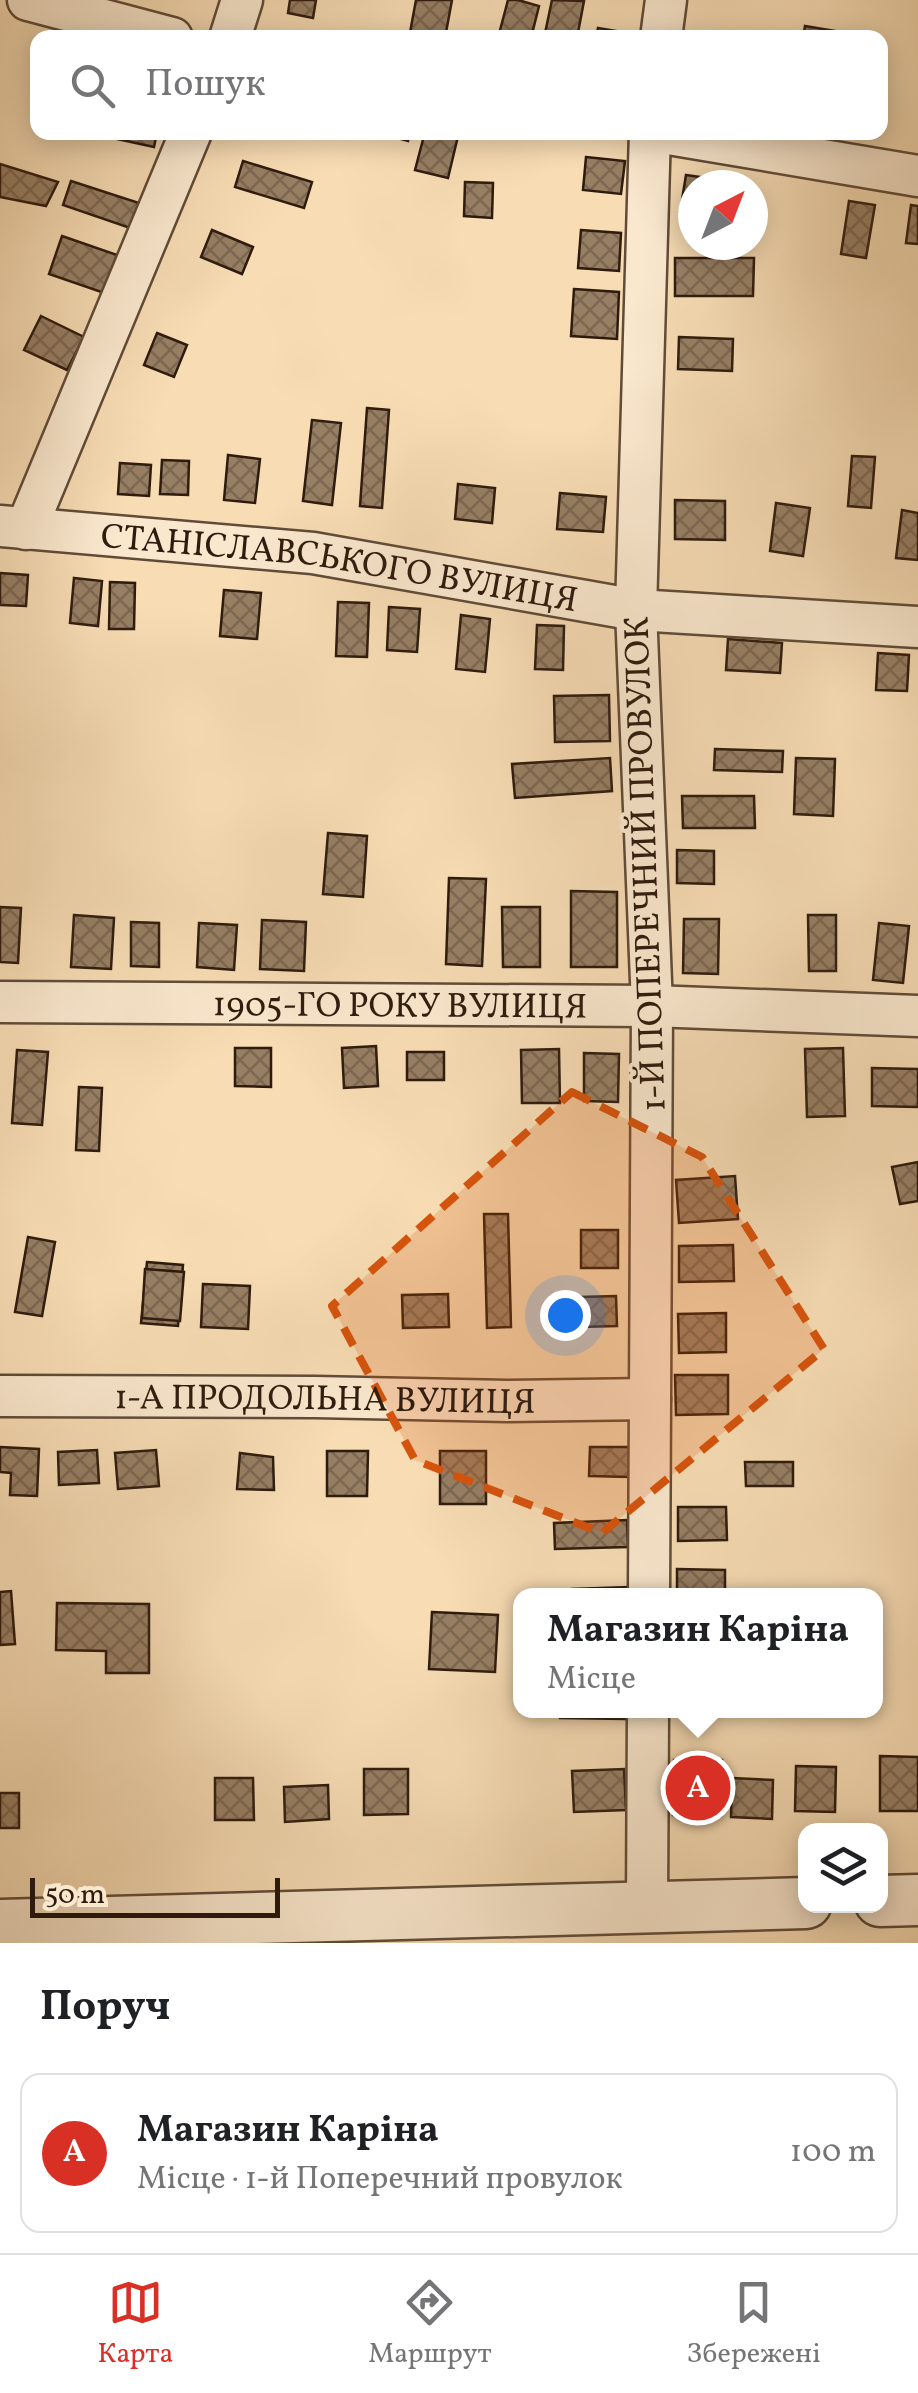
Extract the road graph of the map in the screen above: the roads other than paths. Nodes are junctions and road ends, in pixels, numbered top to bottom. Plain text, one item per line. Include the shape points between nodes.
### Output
1 (28, 0) edge
2 (242, 0) edge
3 (666, 0) edge
4 (142, 30) edge
5 (233, 30) edge
6 (662, 30) edge
7 (187, 140) edge
8 (653, 140) edge
9 (701, 140) edge
10 (918, 176) edge
11 (13, 528) edge
12 (636, 610) junction
13 (918, 627) edge
14 (0, 1002) edge
15 (652, 1006) junction
16 (918, 1016) edge
17 (0, 1396) edge
18 (650, 1399) junction
19 (649, 1588) edge
20 (648, 1718) edge
21 (918, 1900) edge
22 (888, 1901) edge
23 (798, 1903) edge
24 (647, 1908) junction
25 (0, 1925) edge
26 (110, 1933) edge

1 - 4 street
2 - 5 street
3 - 6 street
7 - 11 street
8 - 12 street, 1-Й ПОПЕРЕЧНИЙ ПРОВУЛОК
9 - 10 street
11 - 12 street, СТАНІСЛАВСЬКОГО ВУЛИЦЯ via 312,552
12 - 13 street, СТАНІСЛАВСЬКОГО ВУЛИЦЯ
12 - 15 street, 1-Й ПОПЕРЕЧНИЙ ПРОВУЛОК
14 - 15 street, 1905-ГО РОКУ ВУЛИЦЯ
15 - 16 street, 1905-ГО РОКУ ВУЛИЦЯ
15 - 18 street, 1-Й ПОПЕРЕЧНИЙ ПРОВУЛОК
17 - 18 street, 1-А ПРОДОЛЬНА ВУЛИЦЯ
18 - 19 street, 1-Й ПОПЕРЕЧНИЙ ПРОВУЛОК
20 - 24 street
21 - 22 street
23 - 24 street
24 - 26 street
25 - 26 street

